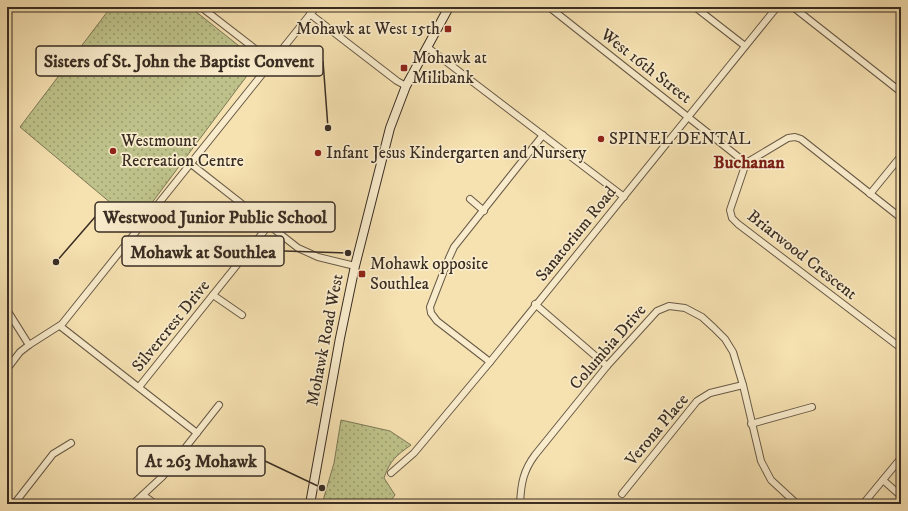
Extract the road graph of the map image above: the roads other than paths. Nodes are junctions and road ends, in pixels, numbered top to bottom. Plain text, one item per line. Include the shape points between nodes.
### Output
1 (200, 7) edge
2 (316, 7) edge
3 (450, 7) edge
4 (549, 7) edge
5 (695, 7) edge
6 (777, 7) edge
7 (793, 7) edge
8 (310, 14) junction
9 (745, 46) junction
10 (427, 47) junction
11 (272, 62) junction
12 (406, 86) junction
13 (901, 92) edge
14 (688, 117) junction
15 (543, 135) junction
16 (901, 156) edge
17 (746, 163) junction
18 (191, 164) junction
19 (870, 194) junction
20 (624, 197) junction
21 (470, 199) dead end
22 (484, 211) junction
23 (901, 218) edge
24 (269, 225) junction
25 (355, 266) junction
26 (213, 295) junction
27 (536, 304) junction
28 (7, 310) edge
29 (242, 315) dead end
30 (60, 326) junction
31 (29, 345) junction
32 (901, 348) edge
33 (490, 362) junction
34 (607, 366) junction
35 (7, 369) edge
36 (743, 385) junction
37 (139, 387) junction
38 (219, 405) dead end
39 (812, 407) dead end
40 (751, 424) junction
41 (197, 433) junction
42 (71, 443) dead end
43 (901, 458) edge
44 (391, 473) dead end
45 (883, 480) junction
46 (622, 494) dead end
47 (143, 495) junction
48 (901, 496) edge
49 (14, 504) edge
50 (133, 504) edge
51 (155, 504) edge
52 (310, 504) edge
53 (520, 504) edge
54 (797, 504) edge
55 (863, 504) edge

1 - 11 street
2 - 8 street
3 - 10 main road, Mohawk Road West
4 - 14 street, West 16th Street
5 - 9 street
6 - 9 street, Sanatorium Road
7 - 13 street
8 - 11 street
8 - 12 street
9 - 14 street, Sanatorium Road
10 - 12 main road, Mohawk Road West
10 - 15 street
11 - 18 street
12 - 25 main road, Mohawk Road West via 390,128
14 - 17 street
14 - 20 street, Sanatorium Road
15 - 20 street
15 - 22 street
16 - 19 street
17 - 19 street via 788,138 801,138
17 - 32 street, Briarwood Crescent via 730,210 732,218
18 - 24 street
18 - 30 street
19 - 23 street
20 - 27 street, Sanatorium Road
21 - 22 street
22 - 33 street via 454,247 430,307 437,321
24 - 25 street via 308,254
24 - 26 street, Silvercrest Drive
25 - 52 main road, Mohawk Road West
26 - 29 street
26 - 37 street, Silvercrest Drive
27 - 33 street, Sanatorium Road
27 - 34 street
28 - 31 street
30 - 31 street
30 - 37 street
31 - 35 street
33 - 44 street, Sanatorium Road via 414,454
34 - 36 street, Columbia Drive via 657,311 669,306 685,308 702,317 725,339 733,352
34 - 53 street, Columbia Drive via 526,467 520,490
36 - 40 street, Columbia Drive
36 - 46 street, Verona Place via 710,394 697,401
37 - 41 street
38 - 41 street
39 - 40 street
40 - 54 street, Columbia Drive via 761,461 771,480
41 - 47 street via 163,476
42 - 49 street via 53,454
43 - 45 street
45 - 48 street
45 - 55 street
47 - 50 street
47 - 51 street

